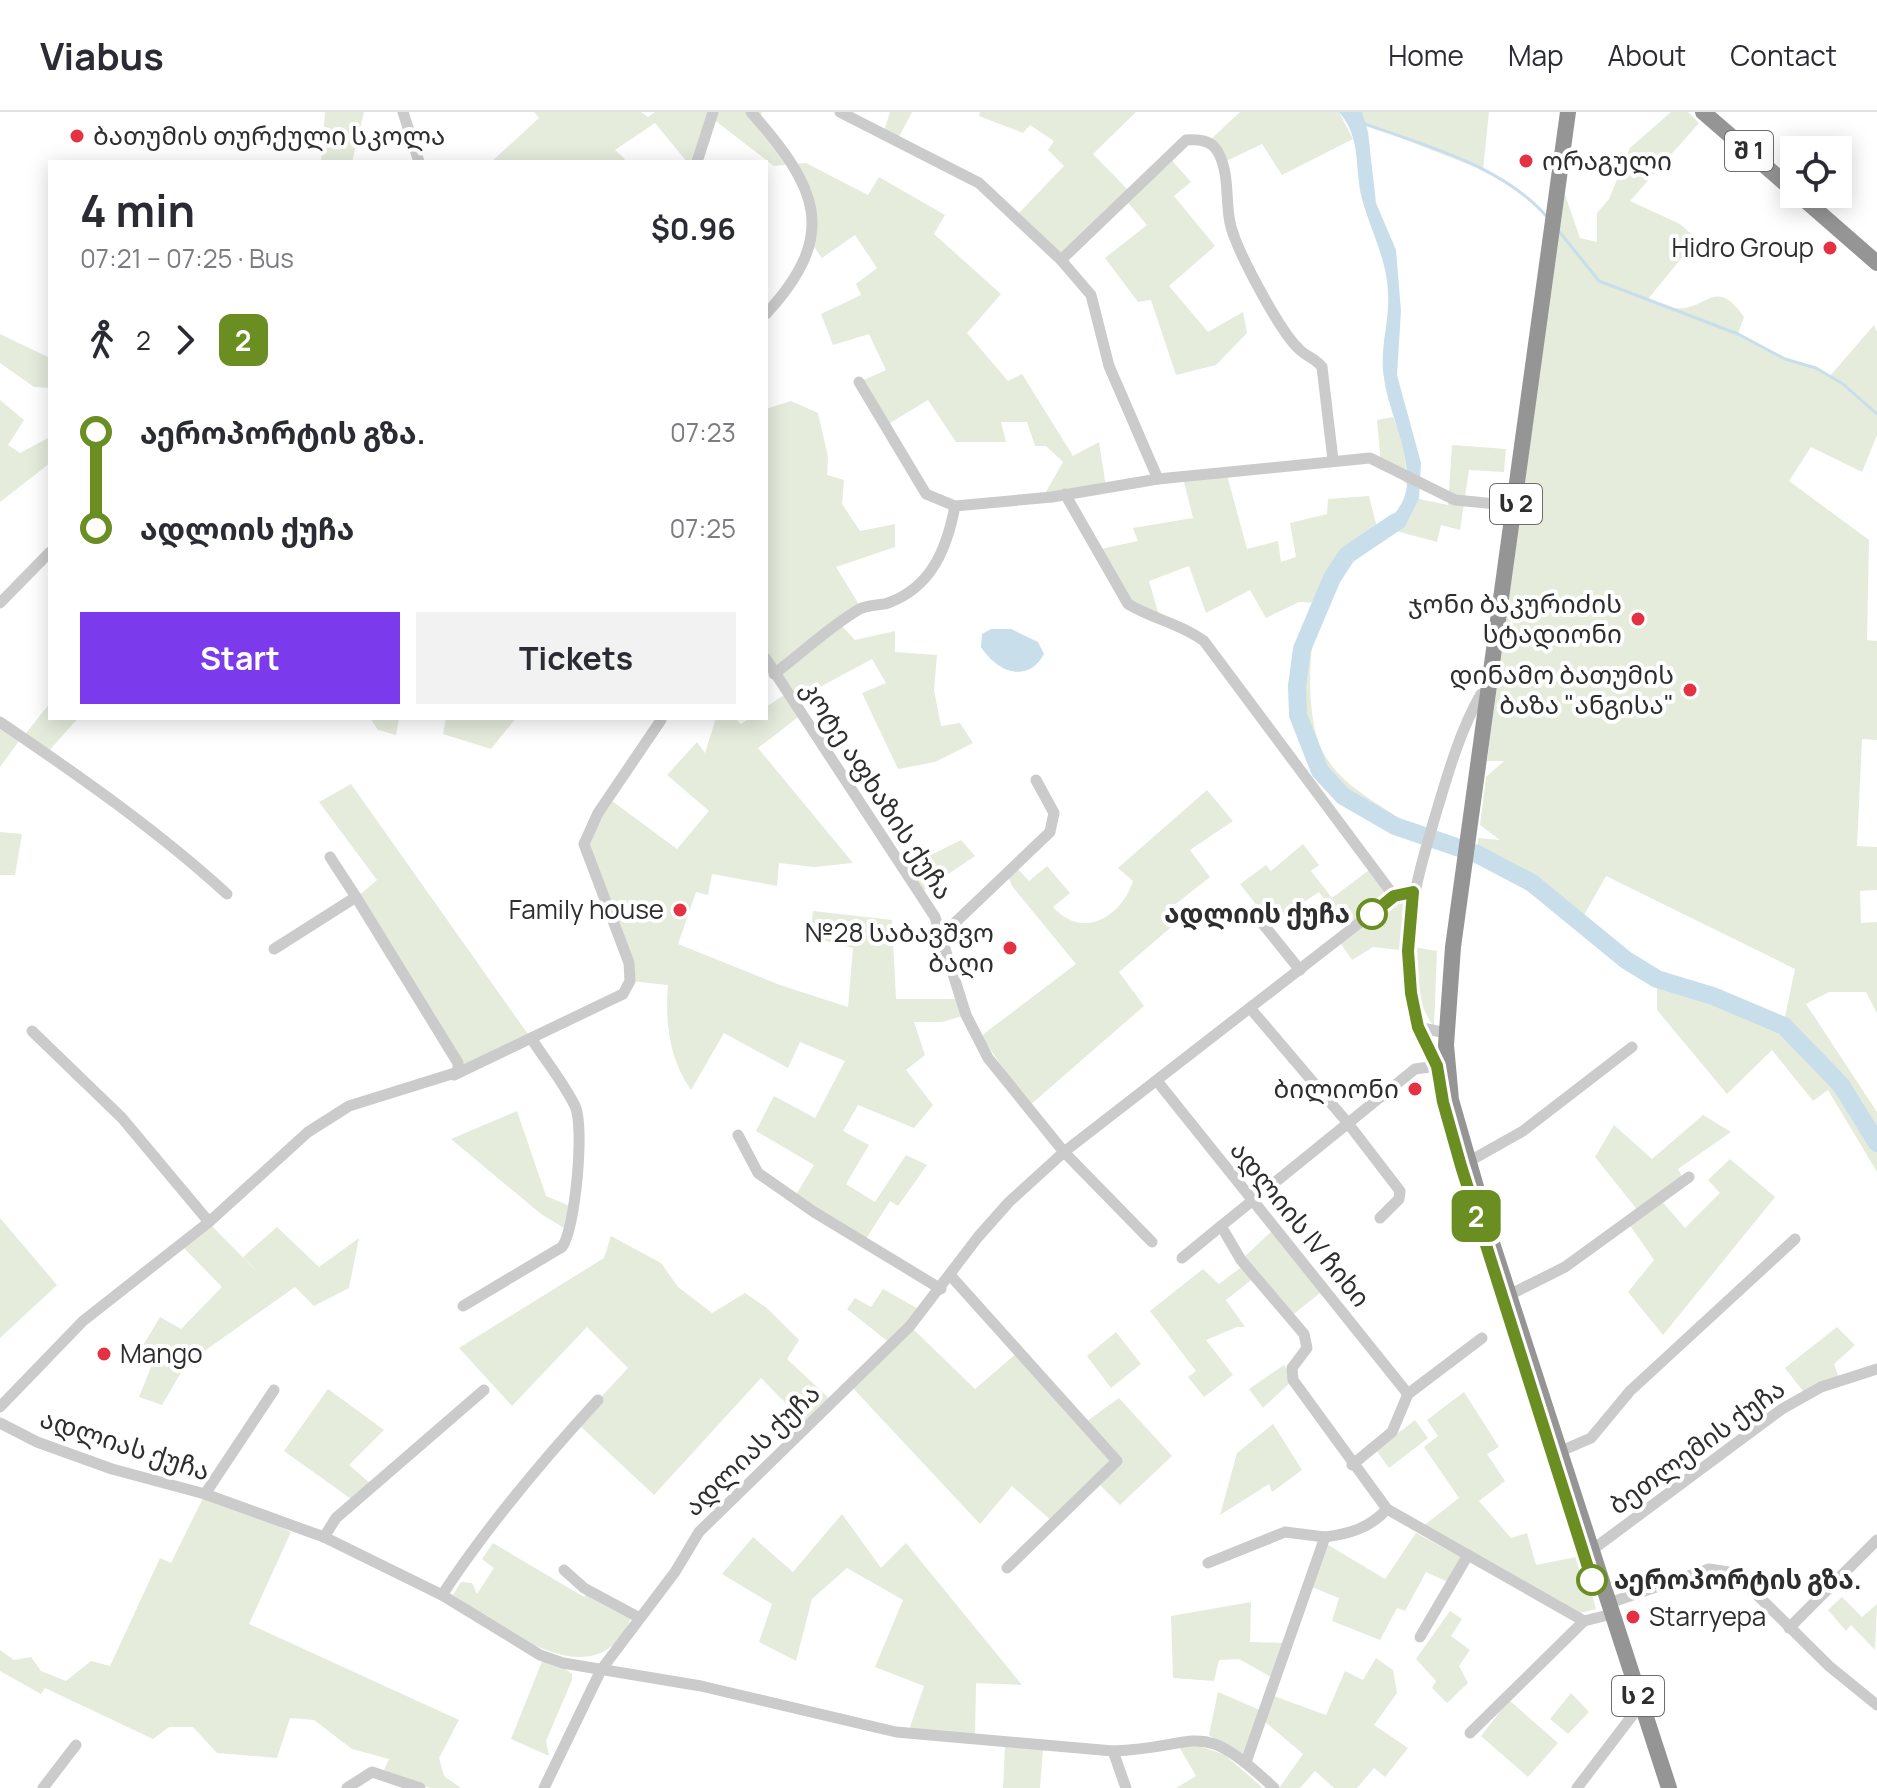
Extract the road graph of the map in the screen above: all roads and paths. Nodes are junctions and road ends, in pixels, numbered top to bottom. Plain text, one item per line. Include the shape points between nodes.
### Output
1 (403, 112) edge
2 (713, 112) edge
3 (751, 112) edge
4 (840, 112) edge
5 (1559, 112) edge
6 (1568, 112) edge
7 (1703, 112) edge
8 (418, 160) edge
9 (698, 160) edge
10 (1780, 178) edge
11 (1551, 203) junction
12 (1814, 208) edge
13 (1547, 240) junction
14 (1061, 260) junction
15 (1877, 263) edge
16 (768, 312) edge
17 (859, 382) dead end
18 (1333, 460) junction
19 (1158, 479) junction
20 (1065, 494) junction
21 (1507, 505) junction
22 (955, 506) junction
23 (48, 554) edge
24 (0, 603) edge
25 (768, 663) edge
26 (774, 674) junction
27 (1481, 694) junction
28 (661, 720) edge
29 (0, 722) edge
30 (1036, 780) dead end
31 (1465, 832) junction
32 (330, 857) dead end
33 (1413, 892) junction
34 (227, 894) dead end
35 (1394, 896) junction
36 (356, 897) junction
37 (1254, 913) dead end
38 (941, 936) junction
39 (274, 949) dead end
40 (1300, 970) junction
41 (1250, 1008) junction
42 (1418, 1027) junction
43 (32, 1031) dead end
44 (1442, 1032) junction
45 (531, 1038) junction
46 (1632, 1047) dead end
47 (1437, 1066) junction
48 (453, 1076) junction
49 (1157, 1081) junction
50 (1347, 1122) junction
51 (738, 1135) dead end
52 (1064, 1152) junction
53 (1468, 1162) junction
54 (1689, 1177) dead end
55 (1252, 1200) junction
56 (1380, 1218) dead end
57 (209, 1222) junction
58 (1221, 1226) junction
59 (1795, 1239) dead end
60 (1152, 1242) dead end
61 (1182, 1258) dead end
62 (950, 1275) junction
63 (941, 1289) junction
64 (1509, 1295) junction
65 (463, 1306) dead end
66 (1482, 1338) dead end
67 (1877, 1369) edge
68 (274, 1390) dead end
69 (484, 1390) dead end
70 (1408, 1394) junction
71 (598, 1400) dead end
72 (0, 1407) edge
73 (0, 1423) edge
74 (1561, 1451) junction
75 (1352, 1465) junction
76 (205, 1494) junction
77 (1387, 1509) junction
78 (324, 1537) junction
79 (1325, 1537) junction
80 (1877, 1540) edge
81 (1592, 1550) junction
82 (1468, 1555) junction
83 (1208, 1563) dead end
84 (1007, 1568) dead end
85 (564, 1570) dead end
86 (442, 1595) junction
87 (1606, 1610) junction
88 (638, 1617) junction
89 (1584, 1621) junction
90 (1789, 1628) junction
91 (1420, 1637) dead end
92 (601, 1670) junction
93 (1877, 1705) edge
94 (1635, 1712) junction
95 (1470, 1733) dead end
96 (76, 1745) dead end
97 (1113, 1751) junction
98 (1246, 1762) junction
99 (43, 1788) edge
100 (347, 1788) edge
101 (420, 1788) edge
102 (544, 1788) edge
103 (1126, 1788) edge
104 (1274, 1788) edge
105 (1577, 1788) edge
106 (1660, 1788) edge
107 (1669, 1788) edge

1 - 8 street
2 - 9 street
3 - 16 street via 792,164 814,216 804,262
4 - 14 street via 979,183
5 - 11 highway, ს 2
6 - 11 highway, ს 2
7 - 10 highway, შ 1
11 - 13 highway, ს 2
12 - 15 highway, შ 1
13 - 21 highway, ს 2
13 - 31 highway, ს 2
14 - 18 street via 1186,140 1208,142 1225,172 1234,236 1285,332 1322,367
14 - 19 street via 1091,295 1109,366
17 - 22 street via 926,494
18 - 19 street
18 - 21 street via 1370,458 1455,500
19 - 20 street
20 - 22 street
20 - 35 street via 1128,604 1187,628 1204,641
21 - 27 highway, ს 2
22 - 26 street via 949,539 936,567 912,591 887,604 861,608
23 - 24 street
25 - 26 street, კოტე აფხაზის ქუჩა
26 - 38 street, კოტე აფხაზის ქუჩა via 905,868
27 - 31 highway, ს 2
27 - 33 street via 1463,730
28 - 45 street via 598,813 584,844 629,963 630,981 623,994
29 - 34 street via 179,852
30 - 38 street via 1054,813 1050,832
31 - 44 highway, ს 2
32 - 36 street
33 - 35 street, ადლიას ქუჩა
33 - 42 street via 1408,951
35 - 40 street, ადლიას ქუჩა
36 - 39 street
36 - 48 street via 458,1063
37 - 40 street
38 - 52 street, კოტე აფხაზის ქუჩა via 966,1015 988,1058
40 - 41 street, ადლიას ქუჩა
41 - 49 street, ადლიას ქუჩა
41 - 50 street
42 - 44 street
42 - 47 street
43 - 57 street via 122,1118
44 - 47 highway, ს 2
44 - 53 highway, ს 2 via 1451,1100
45 - 48 street
45 - 65 street via 577,1108 569,1231 562,1247
46 - 53 street via 1523,1131
47 - 50 street via 1415,1069
47 - 87 highway, ს 2 via 1461,1166
48 - 57 street via 349,1106 308,1132
49 - 52 street, ადლიას ქუჩა
49 - 55 street, ადლიის IV ჩიხი
50 - 55 street
50 - 56 street via 1400,1191
51 - 63 street via 758,1173
52 - 60 street, კოტე აფხაზის ქუჩა
52 - 62 street, ადლიას ქუჩა via 1009,1202
53 - 64 highway, ს 2
54 - 64 street via 1565,1267
55 - 58 street
55 - 70 street, ადლიის IV ჩიხი
57 - 72 street via 83,1321
58 - 61 street
58 - 75 street via 1241,1260 1304,1334 1307,1348 1290,1373
59 - 74 street via 1630,1391 1591,1438
62 - 63 street, ადლიას ქუჩა
62 - 84 street via 1117,1461
63 - 88 street, ადლიას ქუჩა via 910,1326 699,1532
64 - 74 highway, ს 2
66 - 70 street
67 - 81 street, ბეთლემის ქუჩა via 1821,1387 1782,1409
68 - 76 street
69 - 78 street via 336,1518
70 - 75 street via 1392,1432
71 - 86 street via 484,1532
73 - 76 street, ადლიას ქუჩა via 112,1469
74 - 81 highway, ს 2
75 - 77 street
76 - 78 street, ადლიას ქუჩა
77 - 79 street via 1362,1528
77 - 82 street
78 - 86 street, ადლიას ქუჩა
79 - 83 street via 1285,1532
79 - 98 street
80 - 90 street
81 - 87 highway, ს 2
82 - 89 street
82 - 91 street
85 - 88 street via 584,1588
86 - 92 street, ადლიას ქუჩა via 540,1655
87 - 89 street
87 - 90 street via 1709,1569 1735,1573
87 - 94 highway, ს 2
87 - 107 highway, ს 2
88 - 92 street, ადლიას ქუჩა
89 - 95 street
90 - 93 street
92 - 97 street via 701,1686 896,1732
92 - 102 street
94 - 105 street
94 - 106 highway, ს 2
96 - 99 street
97 - 98 street via 1208,1740
97 - 103 street
98 - 104 street
100 - 101 street via 372,1772

